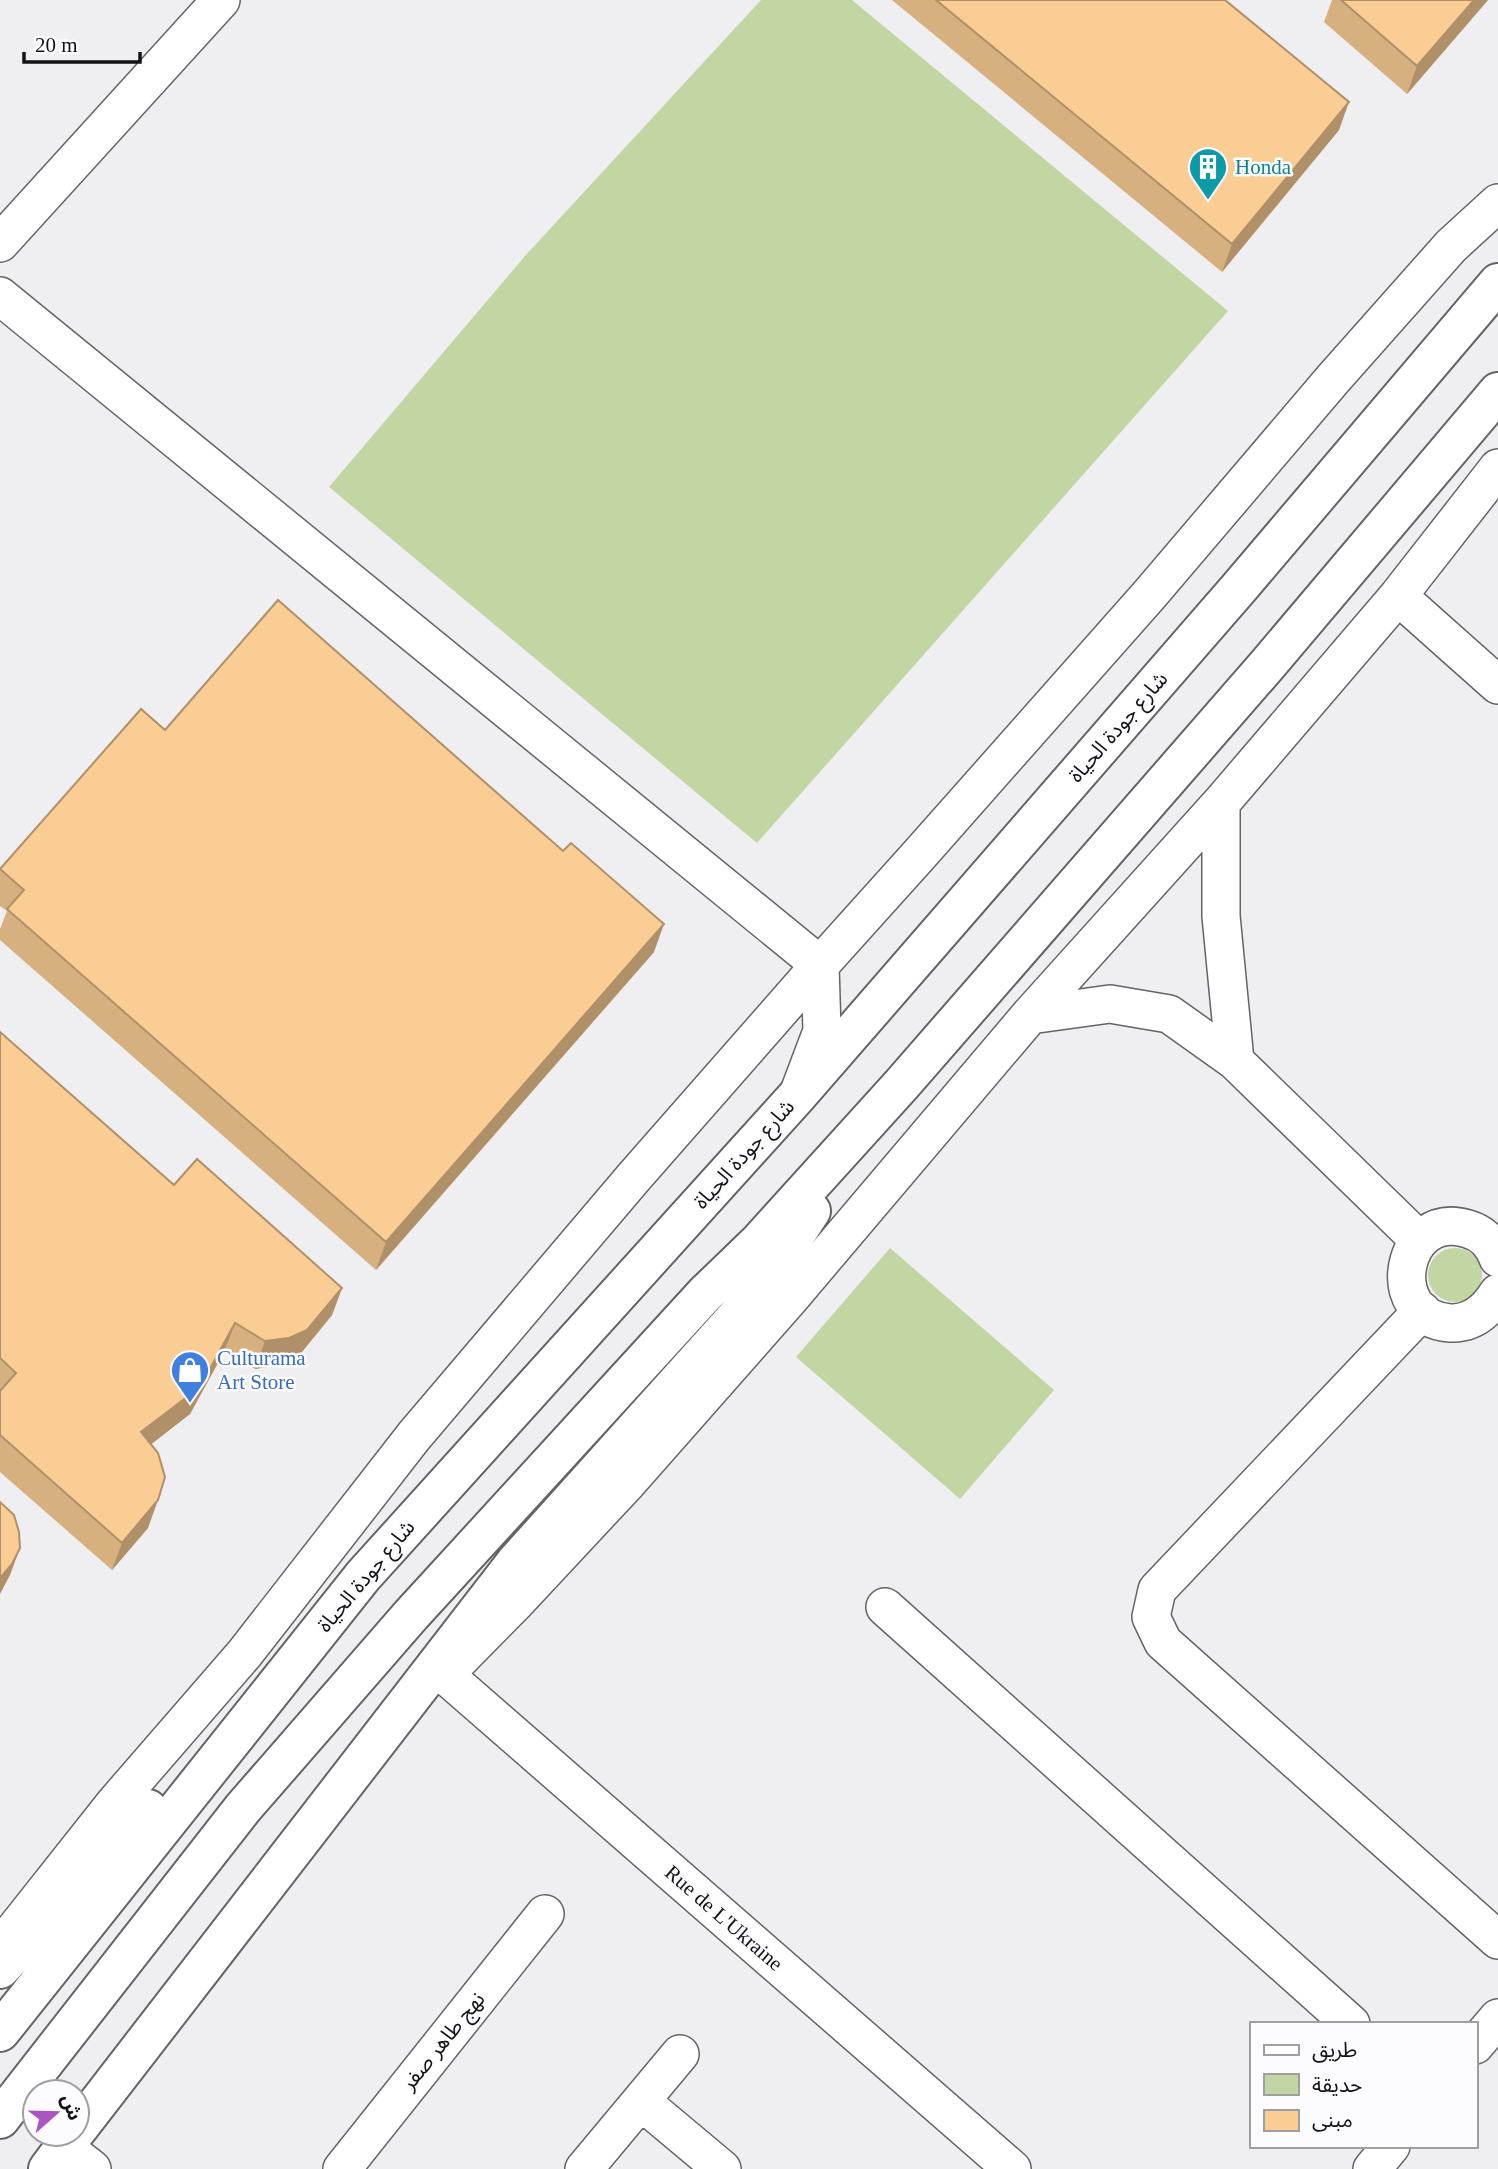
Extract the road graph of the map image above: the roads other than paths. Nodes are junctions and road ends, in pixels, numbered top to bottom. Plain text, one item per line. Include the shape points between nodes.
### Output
1 (221, 0) edge
2 (1498, 203) edge
3 (0, 243) edge
4 (1498, 284) edge
5 (0, 296) edge
6 (1498, 392) edge
7 (1498, 468) edge
8 (1398, 596) junction
9 (1498, 685) edge
10 (1221, 803) junction
11 (820, 965) junction
12 (1030, 1015) junction
13 (1234, 1061) junction
14 (797, 1096) junction
15 (861, 1128) junction
16 (1419, 1240) junction
17 (1498, 1258) edge
18 (1496, 1304) edge
19 (1422, 1311) junction
20 (363, 1576) junction
21 (885, 1607) dead end
22 (440, 1671) junction
23 (545, 1914) dead end
24 (1498, 1940) edge
25 (0, 1947) edge
26 (0, 1969) edge
27 (1498, 2018) edge
28 (1349, 2022) edge
29 (0, 2032) edge
30 (1477, 2043) edge
31 (680, 2054) dead end
32 (642, 2102) junction
33 (0, 2119) edge
34 (1389, 2148) edge
35 (71, 2150) edge
36 (341, 2169) edge
37 (584, 2169) edge
38 (722, 2169) edge
39 (1012, 2169) edge
40 (1372, 2169) edge

1 - 3 street
2 - 11 street via 1451,246
4 - 14 highway, شارع جودة الحياة
5 - 11 street
6 - 15 highway via 1268,664
7 - 8 street
8 - 9 street
8 - 10 street
10 - 12 street
10 - 13 street via 1221,916
11 - 14 street via 822,1031
11 - 25 street via 414,1436 245,1653 115,1803
12 - 13 street via 1110,1004 1169,1014
12 - 22 street via 646,1461 515,1603
13 - 16 street
14 - 20 highway, شارع جودة الحياة
15 - 22 highway via 757,1294 515,1563
15 - 33 highway via 411,1615 243,1808
16 - 17 street via 1431,1231 1460,1227 1486,1239
16 - 19 street via 1405,1268 1406,1284
18 - 19 street via 1465,1322 1450,1323
19 - 24 street via 1157,1590 1151,1617 1163,1642
20 - 26 highway
20 - 29 highway, شارع جودة الحياة
21 - 28 street
22 - 35 highway via 372,1750
22 - 39 street, Rue de L'Ukraine
23 - 36 street, نهج طاهر صفر
27 - 30 street
31 - 32 street
32 - 37 street
32 - 38 street
34 - 40 street

